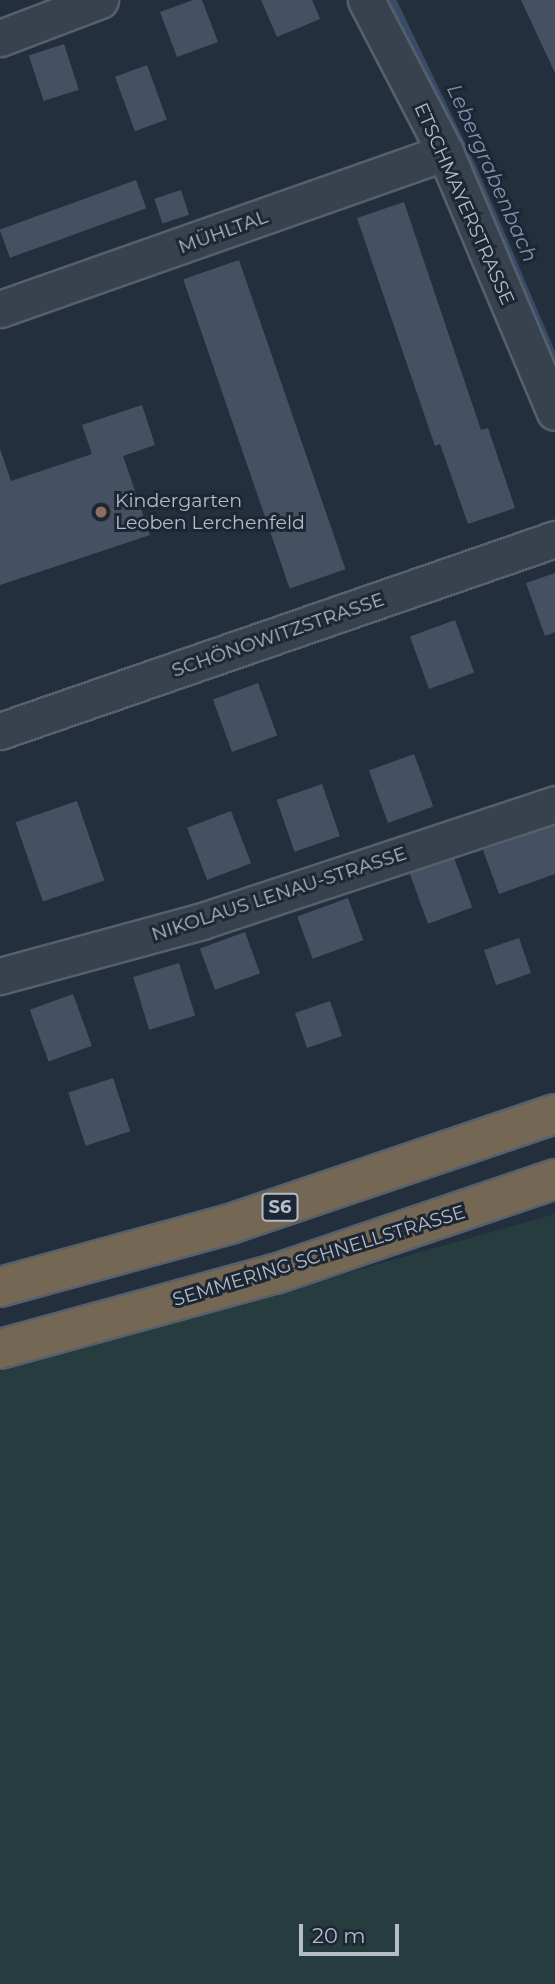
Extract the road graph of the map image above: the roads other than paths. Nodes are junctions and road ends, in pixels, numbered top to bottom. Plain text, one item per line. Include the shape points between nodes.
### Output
1 (100, 0) edge
2 (366, 0) edge
3 (0, 38) edge
4 (444, 152) junction
5 (0, 309) edge
6 (555, 412) edge
7 (555, 539) edge
8 (0, 731) edge
9 (555, 804) edge
10 (0, 976) edge
11 (555, 1114) edge
12 (555, 1178) edge
13 (0, 1287) edge
14 (0, 1349) edge

1 - 3 street
2 - 4 street, ETSCHMAYERSTRASSE
4 - 5 street, MÜHLTAL
4 - 6 street, ETSCHMAYERSTRASSE
7 - 8 street, SCHÖNOWITZSTRASSE
9 - 10 street, NIKOLAUS LENAU-STRASSE via 202,921
11 - 13 highway, S6 via 230,1224
12 - 14 highway, SEMMERING SCHNELLSTRASSE via 275,1273

